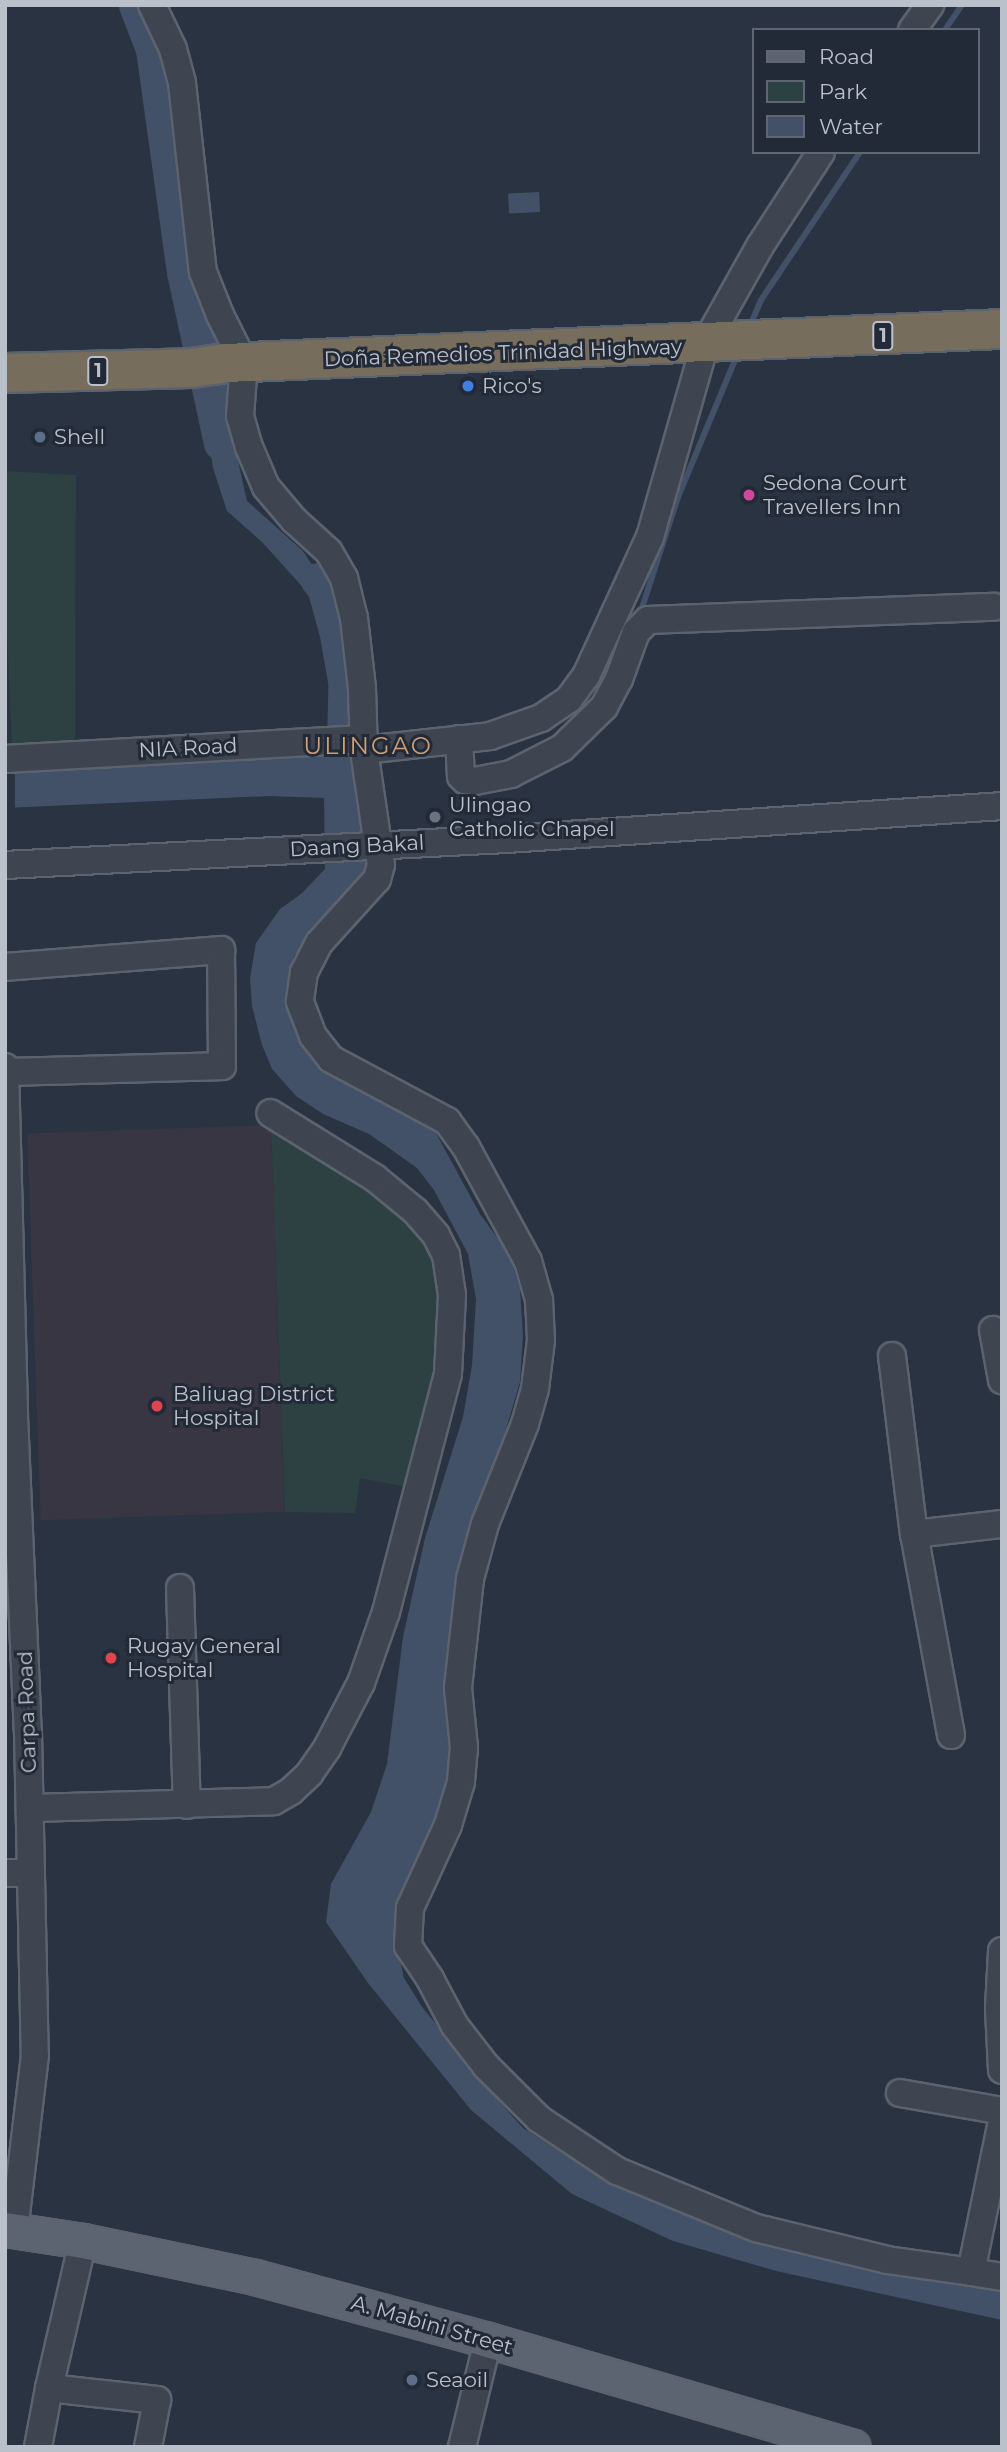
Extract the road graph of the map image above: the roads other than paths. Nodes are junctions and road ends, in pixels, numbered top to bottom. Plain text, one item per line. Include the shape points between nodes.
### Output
1 (152, 5) edge
2 (930, 5) edge
3 (913, 28) edge
4 (820, 154) edge
5 (1002, 329) edge
6 (711, 344) junction
7 (220, 365) junction
8 (5, 373) edge
9 (994, 607) dead end
10 (459, 739) junction
11 (354, 743) junction
12 (5, 759) edge
13 (1002, 806) edge
14 (373, 845) junction
15 (5, 865) edge
16 (5, 967) edge
17 (5, 1067) edge
18 (5, 1072) edge
19 (270, 1113) dead end
20 (6, 1125) edge
21 (8, 1283) edge
22 (993, 1330) dead end
23 (892, 1356) dead end
24 (1002, 1380) edge
25 (10, 1445) edge
26 (1002, 1524) edge
27 (914, 1534) junction
28 (14, 1588) edge
29 (180, 1588) dead end
30 (17, 1732) edge
31 (951, 1735) dead end
32 (187, 1805) junction
33 (30, 1808) junction
34 (18, 1873) edge
35 (1002, 1951) edge
36 (1002, 2070) edge
37 (900, 2093) dead end
38 (1002, 2111) edge
39 (1002, 2121) edge
40 (10, 2230) edge
41 (83, 2241) junction
42 (971, 2272) junction
43 (1002, 2277) edge
44 (488, 2340) junction
45 (49, 2388) junction
46 (819, 2443) edge
47 (38, 2447) edge
48 (148, 2447) edge
49 (463, 2447) edge
50 (853, 2447) edge

1 - 7 street via 173,49 182,83 203,272 220,316
2 - 3 street
4 - 6 street, NIA Road via 760,246
5 - 6 highway, Doña Remedios Trinidad Highway / 1
6 - 7 highway, Doña Remedios Trinidad Highway / 1
6 - 10 street, NIA Road via 650,537 586,676 569,699 541,718 490,736
7 - 8 highway, Doña Remedios Trinidad Highway / 1
7 - 11 street via 266,487 329,552 344,578 362,688
9 - 10 street via 648,620 636,632 604,706 562,748 511,774 475,782 461,776
10 - 11 street, NIA Road
11 - 12 street, NIA Road
11 - 14 street
13 - 14 street, Daang Bakal
14 - 15 street, Daang Bakal
14 - 42 street via 381,865 377,879 319,943 304,972 300,1002 313,1036 331,1059 424,1106 447,1121 460,1138 528,1261 539,1300 541,1340 525,1424 485,1524 470,1579 458,1688 464,1747 461,1782 448,1825 410,1908 408,1946 455,2026 486,2067 539,2119 617,2171 756,2228 887,2260
16 - 18 street via 221,950 222,1066
17 - 18 street, Carpa Road
18 - 20 street, Carpa Road
19 - 32 street via 375,1178 436,1235 446,1255 452,1296 448,1374 386,1612 361,1683 327,1748 309,1774 274,1801
20 - 21 street, Carpa Road
21 - 25 street, Carpa Road
22 - 24 street
23 - 27 street
25 - 28 street, Carpa Road
26 - 27 street
27 - 31 street
28 - 30 street, Carpa Road
29 - 32 street
30 - 33 street, Carpa Road
32 - 33 street
33 - 34 street, Carpa Road
34 - 40 street, Carpa Road via 35,2055
35 - 36 street
37 - 38 street
39 - 42 street
40 - 41 main road, A. Mabini Street
41 - 44 main road, A. Mabini Street via 255,2277
41 - 45 street
42 - 43 street
44 - 46 main road, A. Mabini Street
44 - 49 street
45 - 47 street
45 - 48 street via 157,2400
46 - 50 main road, A. Mabini Street

